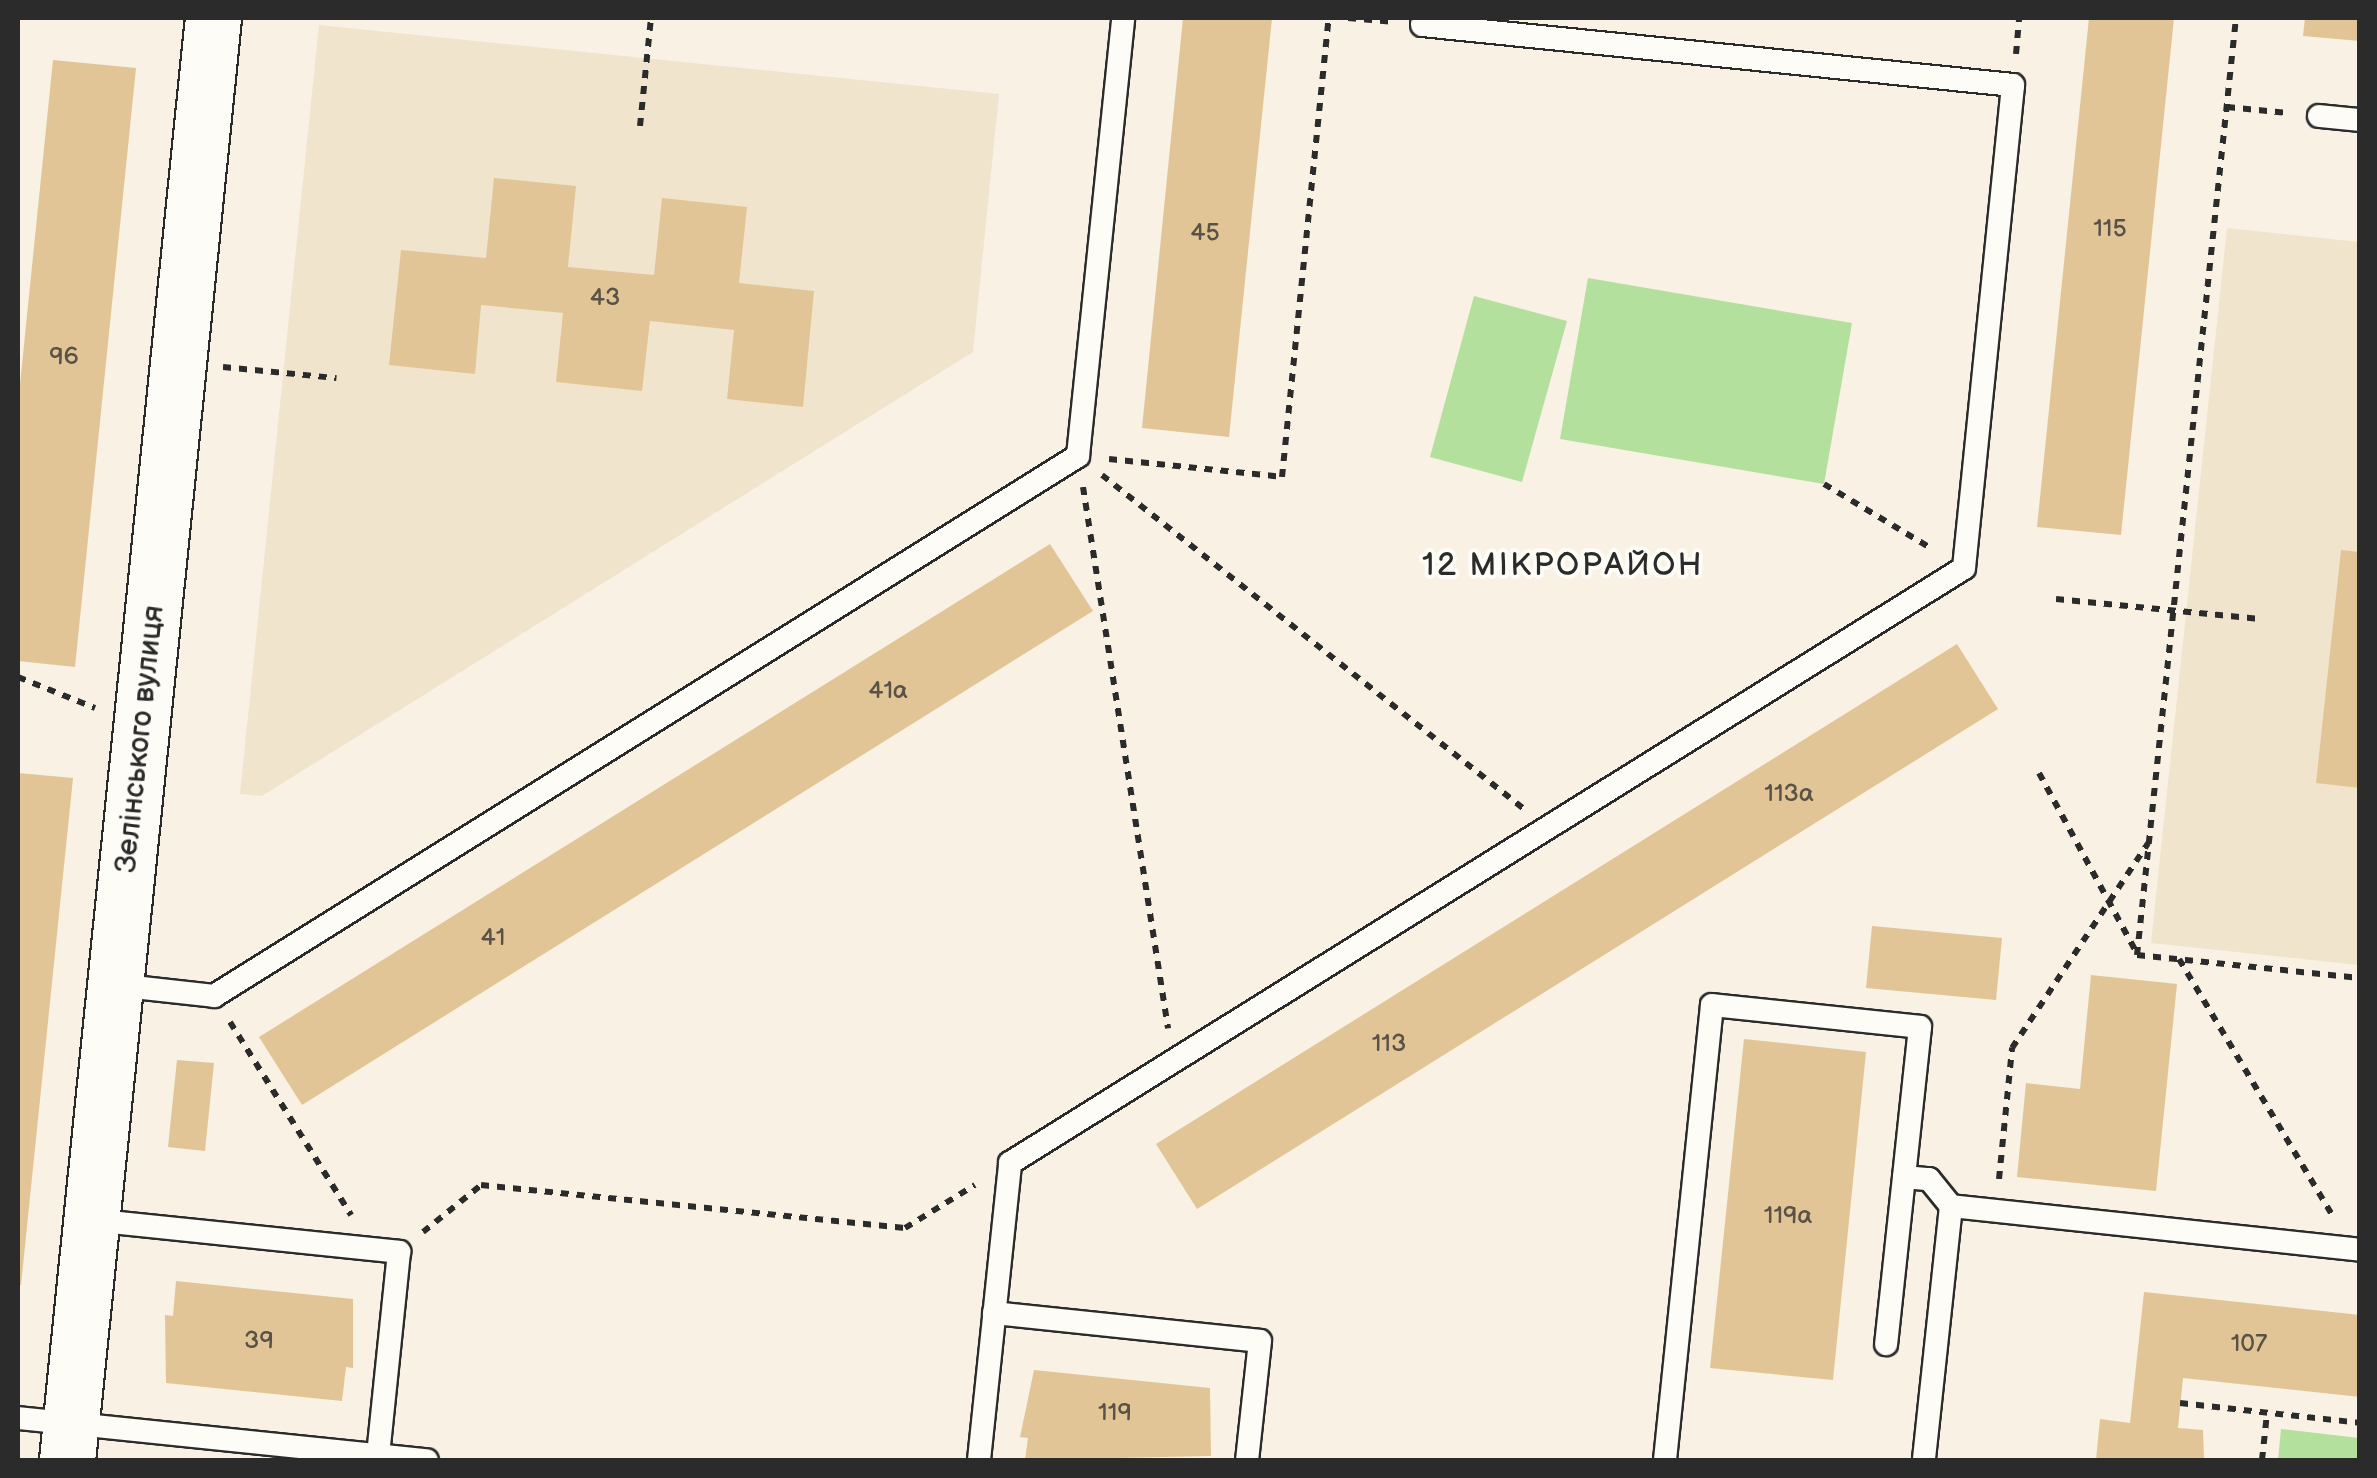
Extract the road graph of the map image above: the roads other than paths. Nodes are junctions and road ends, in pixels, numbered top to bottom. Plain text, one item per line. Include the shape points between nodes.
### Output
1 (214, 18) edge
2 (1123, 18) edge
3 (1422, 25) road end
4 (2319, 116) road end
5 (2360, 120) edge
6 (115, 985) junction
7 (1904, 1176) junction
8 (1951, 1206) junction
9 (92, 1220) junction
10 (2356, 1250) edge
11 (994, 1313) junction
12 (1886, 1344) dead end
13 (18, 1418) edge
14 (69, 1442) edge
15 (378, 1455) junction
16 (427, 1460) edge
17 (979, 1460) edge
18 (1248, 1460) edge
19 (1665, 1460) edge
20 (1924, 1460) edge

1 - 6 street, Зелінського вулиця
2 - 6 lane via 1078,456 214,996
3 - 11 lane via 2012,85 1964,568 1010,1164
4 - 5 lane
6 - 9 street, Зелінського вулиця
7 - 8 lane via 1929,1178
7 - 12 lane
7 - 19 lane via 1920,1027 1712,1005
8 - 10 lane
8 - 20 lane
9 - 14 street, Зелінського вулиця
9 - 15 lane via 399,1252
11 - 17 lane
11 - 18 lane via 1260,1341
13 - 14 lane
14 - 15 lane
15 - 16 lane

